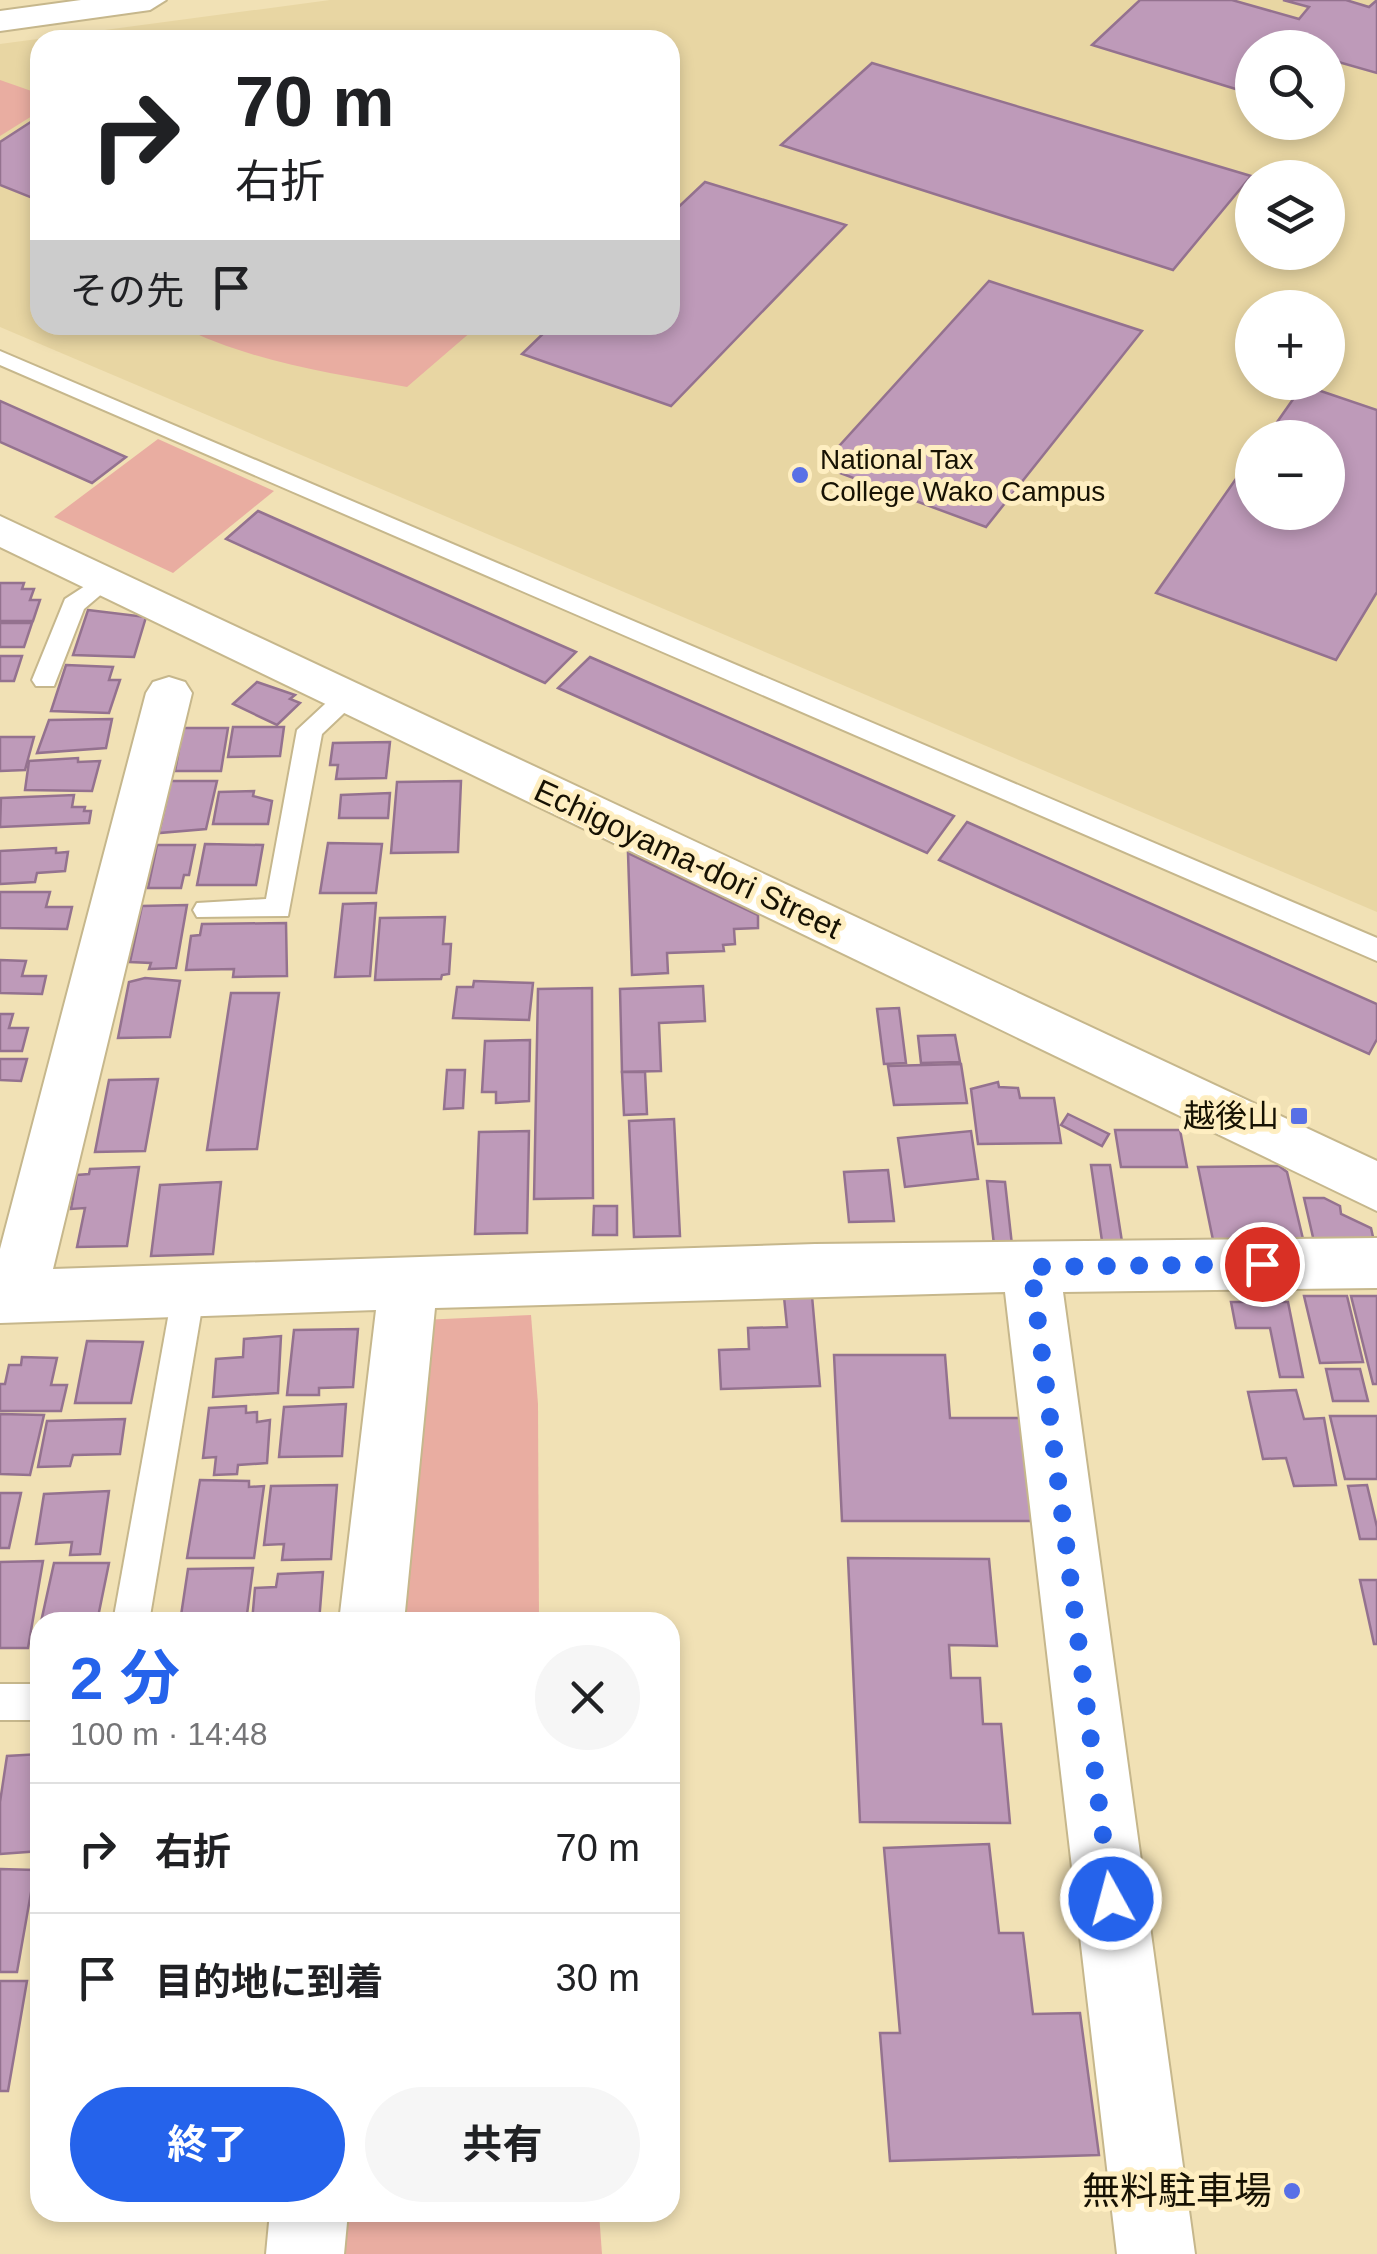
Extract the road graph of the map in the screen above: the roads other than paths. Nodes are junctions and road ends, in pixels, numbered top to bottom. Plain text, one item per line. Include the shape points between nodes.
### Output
1 (150, 0) edge
2 (0, 21) edge
3 (0, 357) edge
4 (5, 539) edge
5 (105, 581) junction
6 (45, 680) dead end
7 (168, 694) dead end
8 (348, 697) junction
9 (207, 910) dead end
10 (1377, 950) edge
11 (1377, 1188) edge
12 (1377, 1263) edge
13 (1031, 1267) junction
14 (408, 1283) junction
15 (189, 1290) junction
16 (9, 1296) edge
17 (133, 1612) edge
18 (373, 1612) edge
19 (0, 1702) edge
20 (30, 1702) edge
21 (308, 2222) edge
22 (305, 2254) edge
23 (1156, 2254) edge

1 - 2 street
3 - 10 lane
4 - 5 street, Echigoyama-dori Street
5 - 6 lane via 74,605
5 - 8 street, Echigoyama-dori Street
7 - 16 street
8 - 9 lane via 310,730 278,910
8 - 11 street, Echigoyama-dori Street
12 - 13 street
13 - 14 street
13 - 23 street
14 - 15 street
14 - 18 street
15 - 16 street
15 - 17 lane
19 - 20 lane
21 - 22 street

